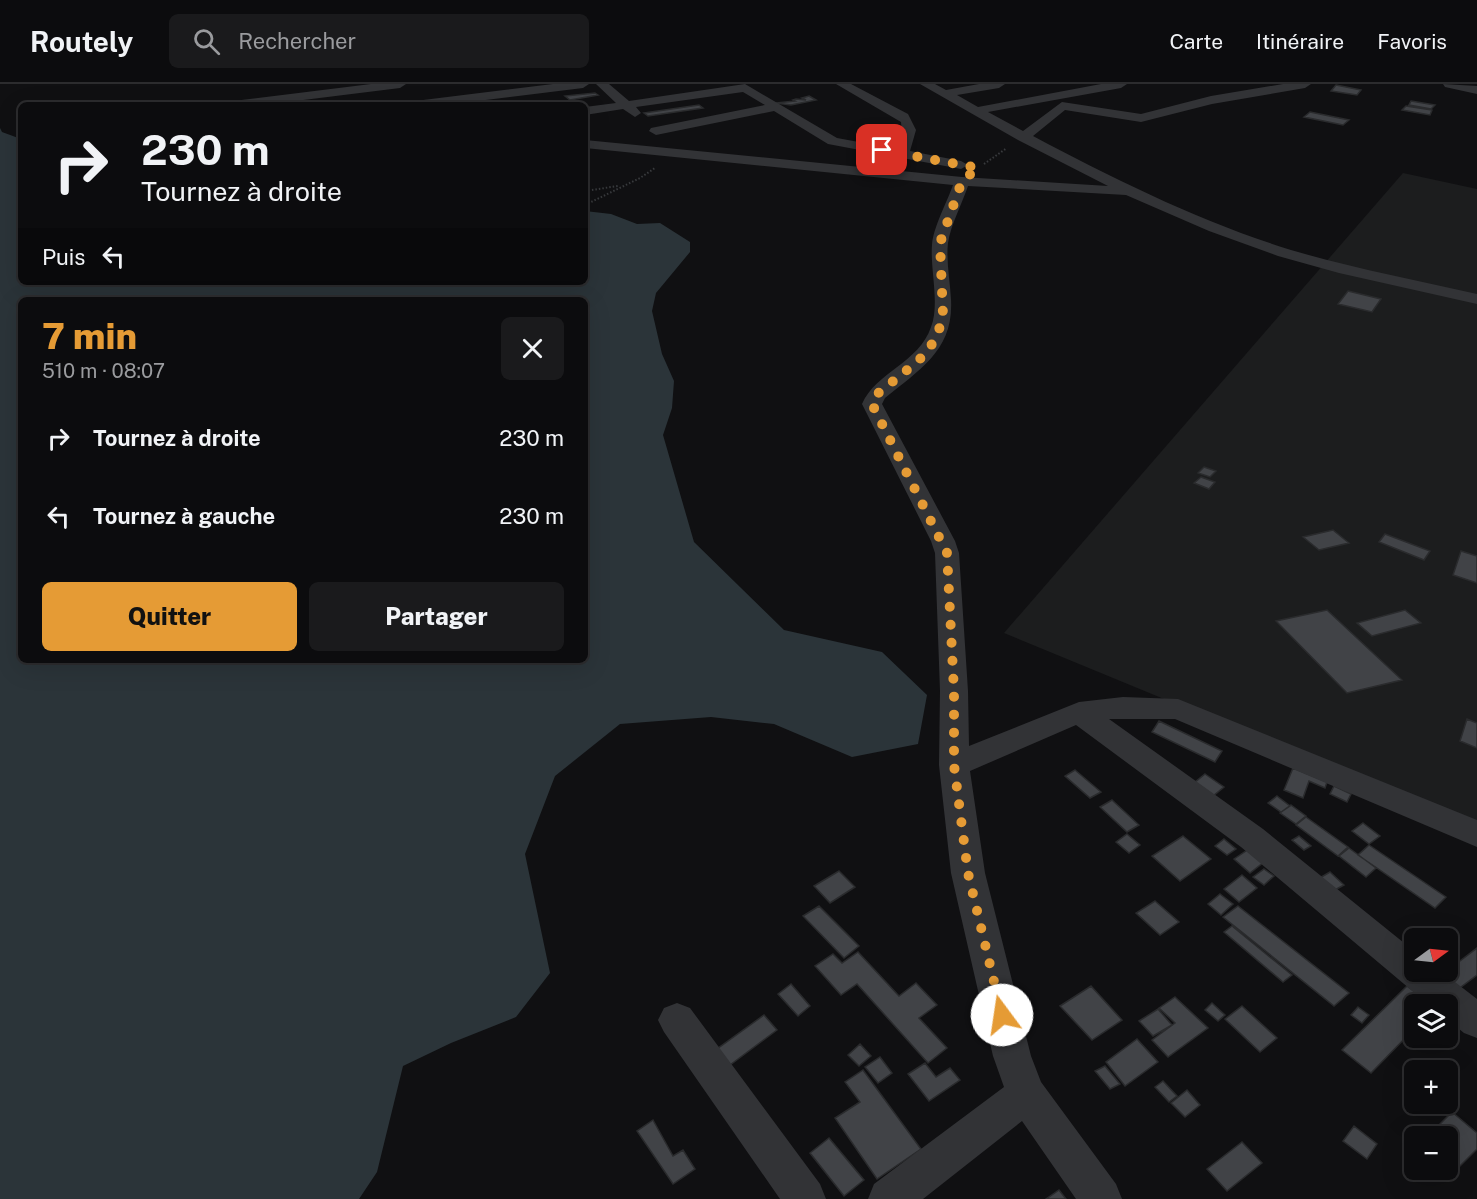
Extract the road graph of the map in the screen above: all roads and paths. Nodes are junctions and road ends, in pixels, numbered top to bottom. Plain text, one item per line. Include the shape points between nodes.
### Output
1 (320, 84) edge
2 (399, 84) edge
3 (478, 84) edge
4 (583, 84) edge
5 (602, 84) edge
6 (842, 84) edge
7 (926, 84) edge
8 (999, 84) edge
9 (1121, 84) edge
10 (1224, 84) edge
11 (1305, 84) edge
12 (1449, 84) edge
13 (741, 86) edge
14 (765, 86) dead end
15 (1477, 90) edge
16 (331, 93) junction
17 (1249, 93) junction
18 (944, 94) junction
19 (1062, 95) edge
20 (488, 96) junction
21 (258, 102) edge
22 (341, 102) edge
23 (439, 102) edge
24 (495, 102) edge
25 (626, 105) junction
26 (775, 107) junction
27 (588, 111) edge
28 (975, 111) junction
29 (656, 130) junction
30 (1023, 137) junction
31 (588, 144) edge
32 (678, 154) junction
33 (902, 154) junction
34 (970, 175) junction
35 (624, 185) junction
36 (1066, 188) junction
37 (588, 191) edge
38 (1136, 192) junction
39 (588, 203) edge
40 (1477, 299) edge
41 (1079, 712) junction
42 (954, 765) junction
43 (1477, 834) edge
44 (1404, 963) edge
45 (1428, 982) edge
46 (677, 1020) dead end
47 (1477, 1021) edge
48 (1026, 1094) junction
49 (805, 1199) edge
50 (889, 1199) edge
51 (1101, 1199) edge

1 - 16 street
2 - 16 street
3 - 20 street
4 - 20 street
5 - 25 street
6 - 33 street via 909,123 911,128
7 - 18 street
8 - 18 street
9 - 19 street
10 - 17 street
11 - 17 street
12 - 15 street
13 - 14 street
13 - 25 street
13 - 26 street
16 - 21 street
16 - 22 street
17 - 19 street via 1141,118
18 - 28 street
19 - 28 street
19 - 30 street
20 - 23 street
20 - 24 street
25 - 27 street
25 - 29 street
26 - 29 street
26 - 33 street via 833,141
28 - 30 street
29 - 32 street
30 - 34 path
30 - 38 street
31 - 32 street
32 - 34 street
32 - 35 path
33 - 34 street
34 - 36 street
34 - 36 street
34 - 42 street via 940,243 940,327 930,348 876,395 872,404 947,553
35 - 37 path
35 - 39 path
36 - 38 street
38 - 40 street via 1259,245
41 - 42 street
41 - 43 street via 1123,707 1185,711
41 - 44 street via 1251,838
42 - 48 street via 968,873 1012,1056
45 - 47 street
46 - 49 street
48 - 50 street
48 - 51 street

